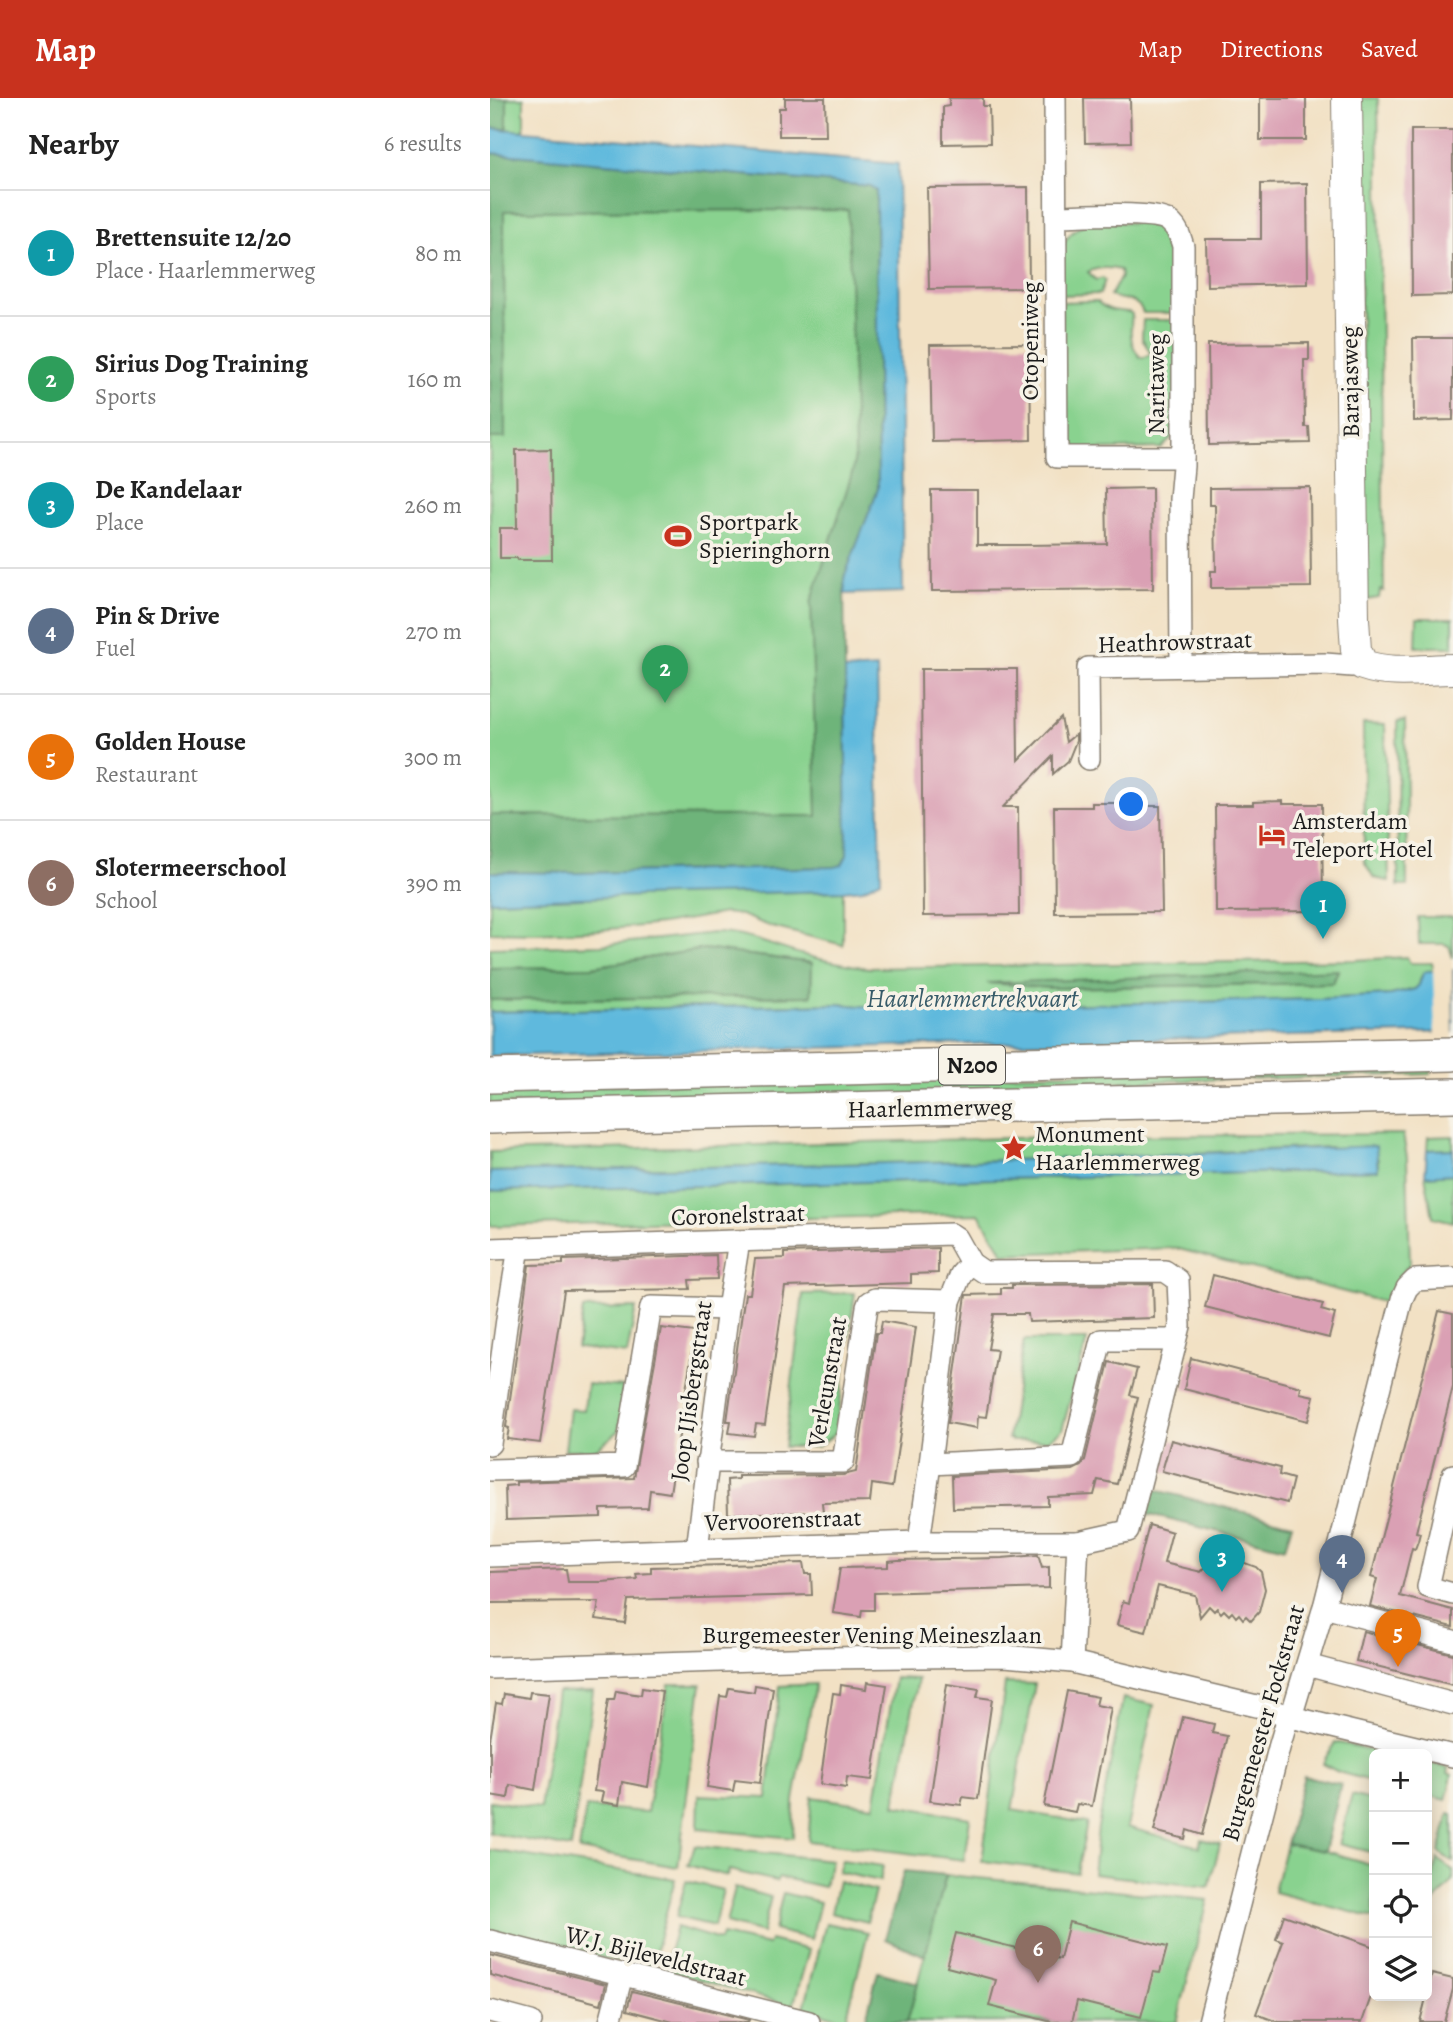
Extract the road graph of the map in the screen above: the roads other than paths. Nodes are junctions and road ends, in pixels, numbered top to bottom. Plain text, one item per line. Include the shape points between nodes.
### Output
1 (1055, 98) edge
2 (1347, 98) edge
3 (1056, 216) junction
4 (1182, 457) junction
5 (1358, 665) junction
6 (1181, 666) junction
7 (1453, 669) edge
8 (1089, 759) dead end
9 (1453, 1054) edge
10 (490, 1076) edge
11 (1453, 1095) edge
12 (490, 1117) edge
13 (739, 1241) junction
14 (519, 1248) junction
15 (490, 1249) edge
16 (971, 1263) junction
17 (1453, 1278) edge
18 (950, 1301) junction
19 (728, 1309) junction
20 (499, 1312) edge
21 (1176, 1340) junction
22 (490, 1444) edge
23 (708, 1462) junction
24 (930, 1464) junction
25 (490, 1470) edge
26 (1453, 1475) edge
27 (919, 1542) junction
28 (1078, 1542) junction
29 (697, 1549) junction
30 (490, 1556) edge
31 (1453, 1594) edge
32 (1324, 1607) junction
33 (1453, 1641) edge
34 (1072, 1662) junction
35 (1307, 1665) junction
36 (490, 1668) edge
37 (1453, 1704) edge
38 (1291, 1717) junction
39 (1453, 1756) edge
40 (490, 1941) edge
41 (622, 1975) junction
42 (490, 2011) edge
43 (531, 2022) edge
44 (610, 2022) edge
45 (809, 2022) edge
46 (1209, 2022) edge

1 - 3 street, Otopeniweg
2 - 5 street, Barajasweg
3 - 4 street, Naritaweg via 1149,215 1168,220 1179,232 1183,246
3 - 4 street, Otopeniweg via 1057,457
4 - 6 street, Naritaweg
5 - 6 street, Heathrowstraat
5 - 7 street via 1390,670
6 - 8 street, Heathrowstraat via 1088,668
9 - 10 main road, Haarlemmerweg / N200
11 - 12 main road, Haarlemmerweg / N200
13 - 14 street, Coronelstraat
13 - 16 street, Coronelstraat via 951,1234
13 - 19 street, Joop IJisbergstraat
14 - 15 street, Coronelstraat
14 - 20 street
16 - 18 street
16 - 21 street via 984,1272 1165,1271 1178,1280
17 - 32 street, Burgemeester Fockstraat via 1415,1280 1402,1299
18 - 23 street, Verleunstraat via 869,1302 843,1462
18 - 24 street
19 - 23 street, Joop IJisbergstraat
19 - 25 street via 651,1307 624,1466
20 - 22 street
21 - 24 street via 1101,1340 1072,1457
21 - 28 street, Vervoorenstraat via 1128,1531
23 - 29 street, Joop IJisbergstraat
24 - 27 street
26 - 31 street via 1428,1587
27 - 28 street, Vervoorenstraat
27 - 29 street, Vervoorenstraat
28 - 34 street
29 - 30 street, Vervoorenstraat
32 - 33 street
32 - 35 street, Burgemeester Fockstraat
34 - 36 street, Burgemeester Vening Meineszlaan via 1004,1656
34 - 38 street, Burgemeester Vening Meineszlaan
35 - 37 street
35 - 38 street, Burgemeester Fockstraat
38 - 39 street, Burgemeester Vening Meineszlaan
38 - 46 street, Burgemeester Fockstraat
40 - 41 street, W.J. Bijleveldstraat
41 - 44 street
41 - 45 street, W.J. Bijleveldstraat
42 - 43 street

